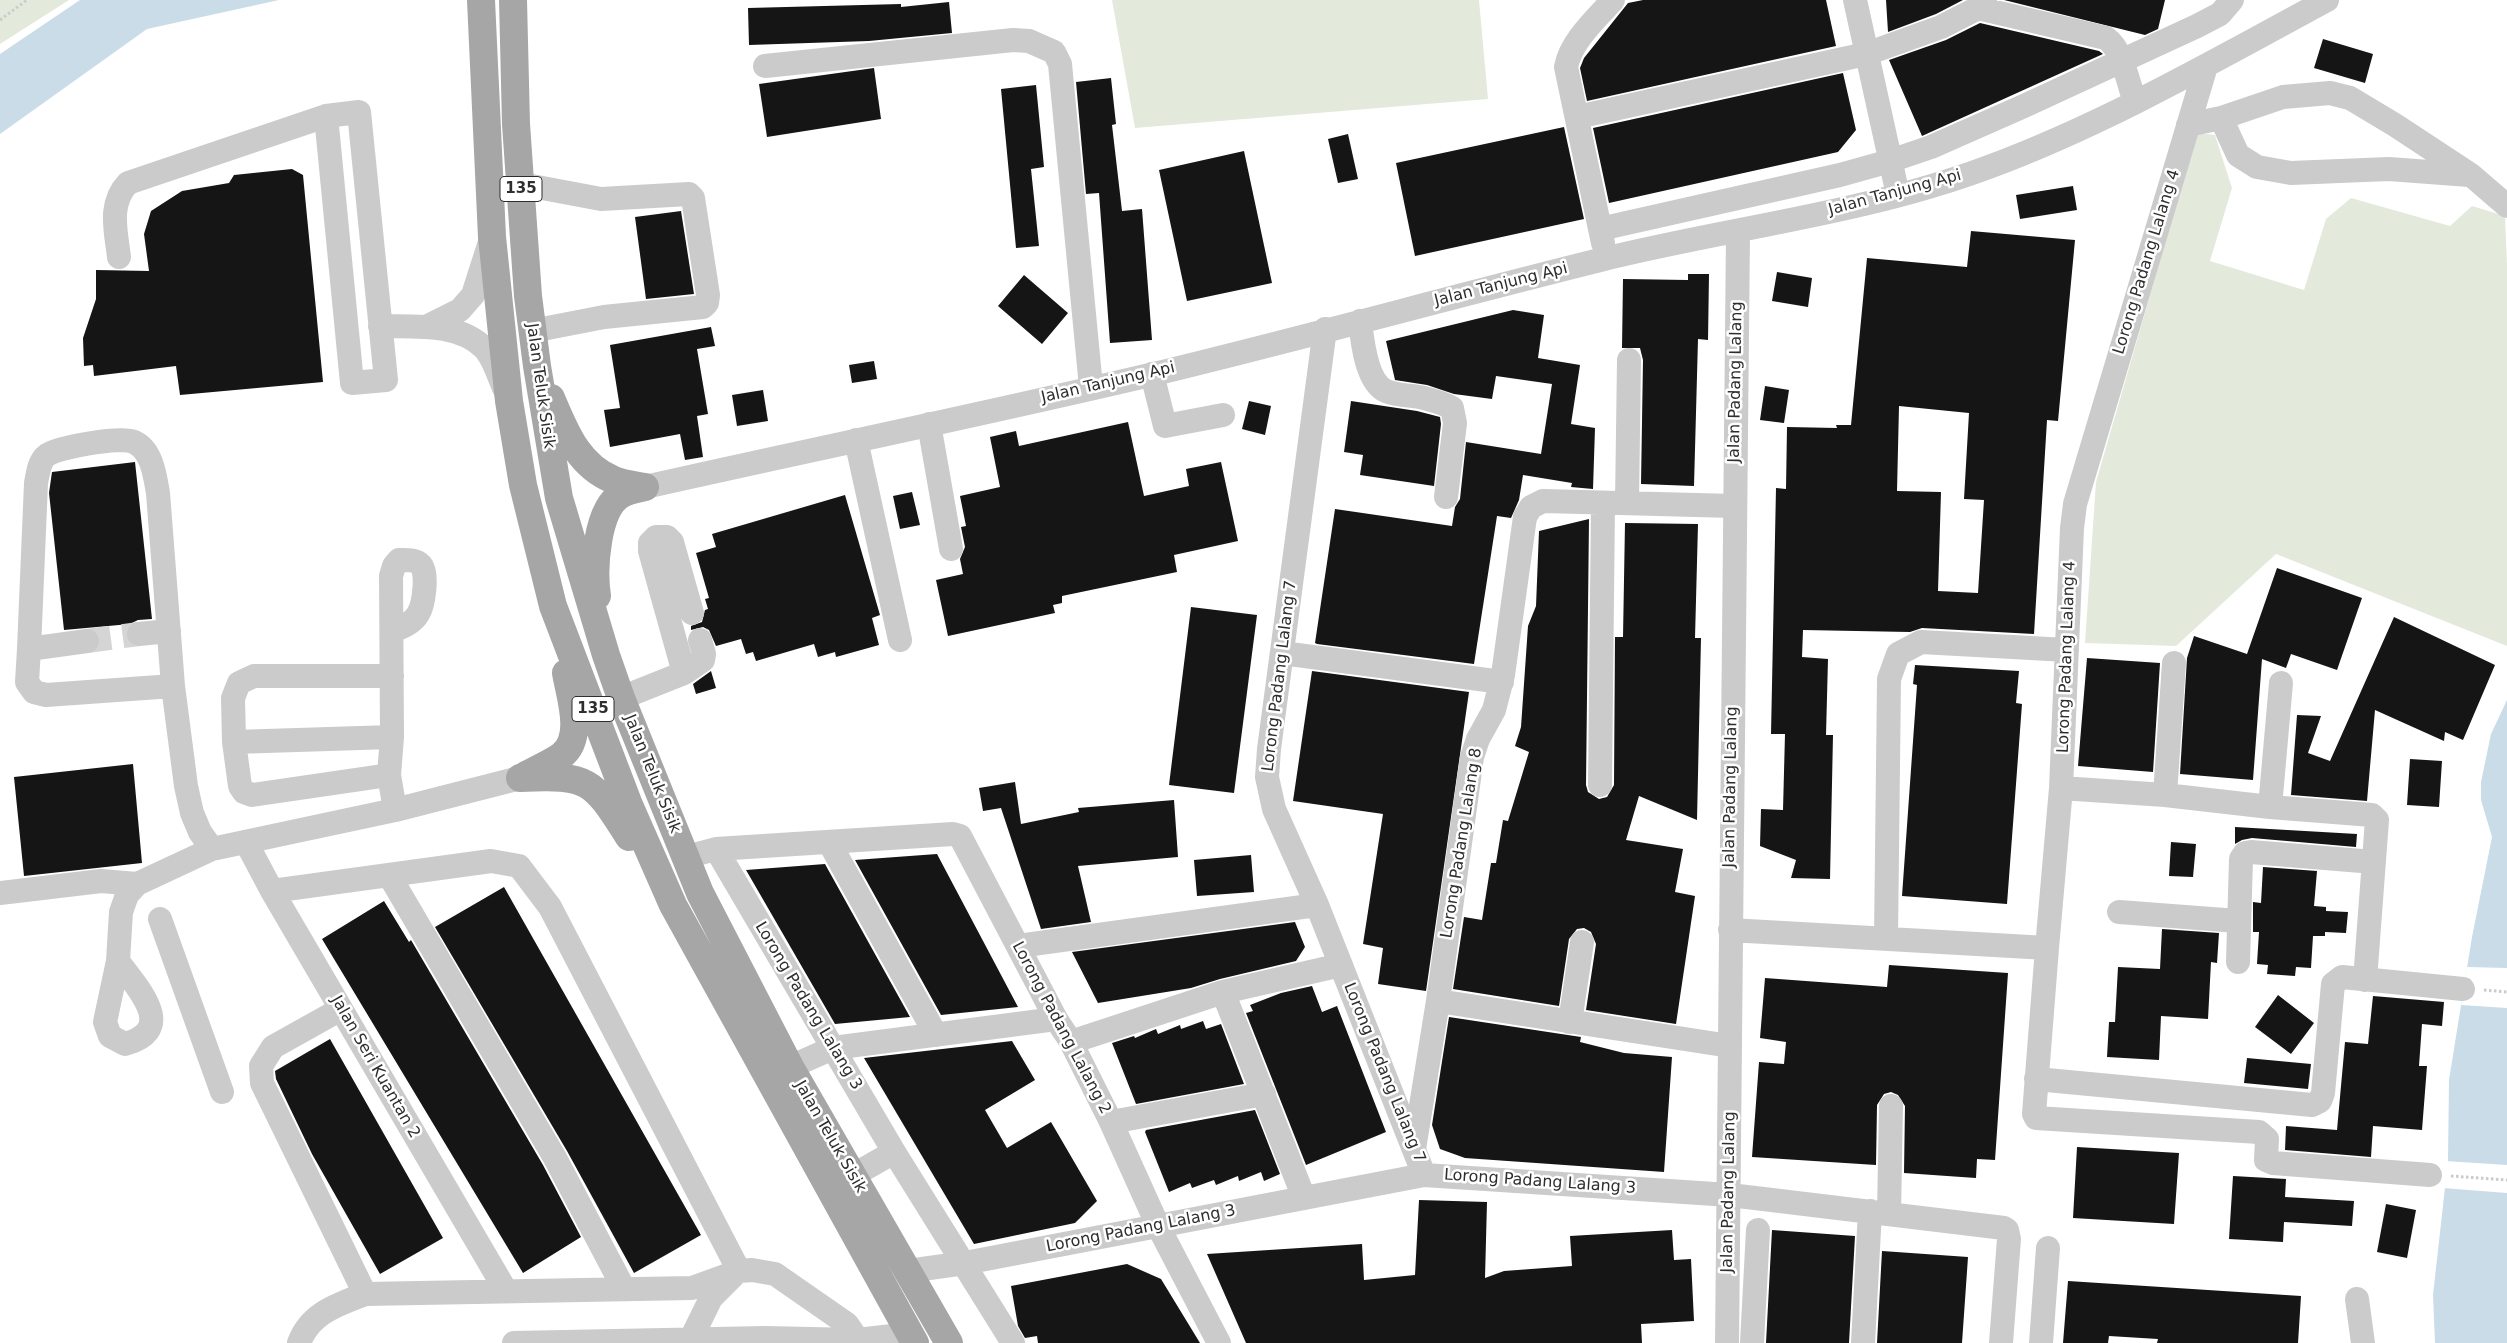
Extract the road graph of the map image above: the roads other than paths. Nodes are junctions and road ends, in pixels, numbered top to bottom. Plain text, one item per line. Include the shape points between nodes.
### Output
1 (1613, 0) edge
2 (1855, 0) edge
3 (2232, 0) edge
4 (2327, 0) edge
5 (1981, 4) edge
6 (481, 5) edge
7 (513, 5) edge
8 (1866, 54) junction
9 (2121, 62) junction
10 (765, 66) dead end
11 (2206, 66) junction
12 (2135, 102) junction
13 (326, 116) junction
14 (1576, 117) junction
15 (2221, 118) junction
16 (2188, 125) junction
17 (1890, 161) junction
18 (2471, 175) junction
19 (520, 184) junction
20 (1898, 195) junction
21 (2507, 206) edge
22 (1600, 229) junction
23 (1738, 232) junction
24 (492, 237) junction
25 (119, 257) dead end
26 (1607, 258) junction
27 (1360, 321) junction
28 (380, 326) junction
29 (426, 327) junction
30 (1325, 329) junction
31 (532, 331) junction
32 (1629, 360) dead end
33 (536, 366) junction
34 (1152, 374) junction
35 (1091, 387) junction
36 (510, 401) junction
37 (1223, 415) dead end
38 (928, 424) junction
39 (856, 440) junction
40 (645, 487) junction
41 (1446, 497) dead end
42 (1603, 503) junction
43 (1627, 503) junction
44 (1734, 506) junction
45 (951, 549) dead end
46 (553, 606) junction
47 (692, 613) dead end
48 (169, 631) junction
49 (393, 631) dead end
50 (139, 634) tunnel mouth
51 (700, 640) dead end
52 (900, 640) dead end
53 (87, 641) tunnel mouth
54 (29, 649) junction
55 (2067, 650) junction
56 (1282, 654) junction
57 (606, 655) junction
58 (2174, 663) dead end
59 (684, 673) junction
60 (392, 676) junction
61 (1502, 682) junction
62 (2281, 683) dead end
63 (173, 686) junction
64 (621, 698) junction
65 (392, 737) junction
66 (234, 742) junction
67 (389, 775) junction
68 (520, 778) junction
69 (1600, 785) dead end
70 (2061, 788) junction
71 (2165, 795) junction
72 (2270, 807) junction
73 (395, 810) junction
74 (246, 842) junction
75 (829, 842) junction
76 (212, 849) junction
77 (716, 849) junction
78 (686, 857) junction
79 (2374, 862) junction
80 (389, 875) junction
81 (137, 884) junction
82 (272, 891) junction
83 (0, 893) edge
84 (673, 905) junction
85 (1317, 905) junction
86 (2119, 912) dead end
87 (160, 919) dead end
88 (2238, 921) junction
89 (1730, 930) junction
90 (1886, 939) junction
91 (1582, 942) dead end
92 (1018, 946) junction
93 (2047, 948) junction
94 (118, 961) junction
95 (2238, 962) dead end
96 (1341, 965) junction
97 (2365, 980) junction
98 (2463, 988) dead end
99 (1223, 992) junction
100 (186, 994) junction
101 (1438, 1001) junction
102 (150, 1005) junction
103 (341, 1009) junction
104 (1056, 1019) junction
105 (1570, 1022) junction
106 (936, 1035) junction
107 (1071, 1042) junction
108 (1730, 1046) junction
109 (833, 1048) junction
110 (790, 1067) junction
111 (2036, 1079) junction
112 (222, 1092) dead end
113 (1264, 1094) junction
114 (1891, 1106) dead end
115 (1111, 1122) junction
116 (1414, 1149) junction
117 (894, 1152) junction
118 (1424, 1174) junction
119 (2430, 1175) road end
120 (852, 1176) junction
121 (1730, 1195) junction
122 (1304, 1198) junction
123 (1880, 1212) junction
124 (1158, 1226) junction
125 (1758, 1230) dead end
126 (2048, 1248) dead end
127 (965, 1263) junction
128 (739, 1271) junction
129 (908, 1271) junction
130 (624, 1289) junction
131 (506, 1291) junction
132 (364, 1294) junction
133 (2357, 1299) dead end
134 (1728, 1308) junction
135 (1754, 1309) junction
136 (912, 1338) edge
137 (690, 1341) junction
138 (859, 1341) edge
139 (734, 1342) edge
140 (299, 1343) edge
141 (514, 1343) edge
142 (949, 1343) edge
143 (1013, 1343) edge
144 (1219, 1343) edge
145 (1727, 1343) edge
146 (1752, 1343) edge
147 (1863, 1343) edge
148 (2001, 1343) edge
149 (2041, 1343) edge
150 (2363, 1343) edge

1 - 14 street via 1569,54 1566,67
2 - 8 street
3 - 9 street via 2220,14
4 - 11 street, Jalan Tanjung Api
5 - 8 street via 1941,27
5 - 9 street via 2106,38 2112,42
6 - 24 main road, Jalan Teluk Sisik / 135
7 - 19 main road, Jalan Teluk Sisik / 135
8 - 14 street
8 - 17 street
9 - 12 street
9 - 17 street via 1932,147
10 - 35 street via 1013,40 1029,41 1054,52 1060,64
11 - 12 street, Jalan Tanjung Api
11 - 16 street, Lorong Padang Lalang 4
12 - 20 street, Jalan Tanjung Api via 2029,151
13 - 25 street via 128,182 115,205
13 - 28 street via 359,112
13 - 28 street via 352,383 386,380
14 - 22 street
15 - 16 street
15 - 18 street via 2283,97 2330,92 2350,98
15 - 18 street via 2238,155 2258,167 2291,173 2389,169
16 - 55 street, Lorong Padang Lalang 4 via 2076,504 2072,528
17 - 20 street
17 - 22 street
18 - 21 street
19 - 31 main road, Jalan Teluk Sisik / 135
19 - 31 street via 601,199 689,194 693,198 708,295 708,303 703,308 604,318
20 - 23 street, Jalan Tanjung Api
22 - 26 street
23 - 26 street, Jalan Tanjung Api
23 - 44 street, Jalan Padang Lalang
24 - 29 street via 473,295 460,310
24 - 36 main road, Jalan Teluk Sisik / 135
26 - 27 street, Jalan Tanjung Api
27 - 30 street, Jalan Tanjung Api
27 - 41 street via 1365,359 1379,386 1386,391 1452,408 1455,423
28 - 29 street
29 - 36 street via 449,330 486,349
30 - 34 street, Jalan Tanjung Api
30 - 56 street, Lorong Padang Lalang 7
31 - 33 main road, Jalan Teluk Sisik / 135
32 - 43 street
33 - 40 main road via 576,452 614,480
33 - 57 main road, Jalan Teluk Sisik / 135 via 559,498
34 - 35 street, Jalan Tanjung Api
34 - 37 street via 1165,426
35 - 38 street, Jalan Tanjung Api
36 - 46 main road, Jalan Teluk Sisik / 135 via 523,485
38 - 39 street, Jalan Tanjung Api
38 - 45 street
39 - 40 street, Jalan Tanjung Api
39 - 52 street
40 - 57 main road via 621,494 606,514 598,542 594,575
42 - 43 street, Lorong Padang Lalang 8
42 - 61 street, Lorong Padang Lalang 8 via 1543,501 1531,507 1525,517
42 - 69 street
43 - 44 street, Lorong Padang Lalang 8
44 - 89 street, Jalan Padang Lalang
46 - 68 main road via 574,720 571,742 562,755
46 - 84 main road, Jalan Teluk Sisik / 135 via 629,805
47 - 59 street via 672,542 667,537 656,537 650,543 650,550
48 - 50 street
48 - 54 street via 158,493 152,466 145,451 135,442 120,440 56,451 46,456 39,466
48 - 63 street
49 - 60 street
51 - 59 street via 703,660
53 - 54 street
54 - 63 street via 27,682 34,692 46,696
55 - 70 street, Lorong Padang Lalang 4
55 - 90 street via 1922,642 1898,654 1889,679
56 - 61 street
56 - 85 street, Lorong Padang Lalang 7 via 1267,777 1274,808
57 - 64 main road, Jalan Teluk Sisik / 135
58 - 71 street
59 - 64 street
60 - 65 street
60 - 66 street via 254,676 239,683 233,698
61 - 101 street, Lorong Padang Lalang 8 via 1494,710 1472,757
62 - 72 street
63 - 76 street via 192,813
64 - 78 main road, Jalan Teluk Sisik / 135
65 - 66 street
65 - 67 street
66 - 67 street via 240,786 244,792 252,794
67 - 73 street
68 - 73 street
68 - 84 main road via 572,777 590,785 602,795
70 - 71 street
70 - 93 street, Lorong Padang Lalang 4
71 - 72 street
72 - 79 street via 2372,816 2377,820
73 - 74 street
74 - 76 street
74 - 82 street, Jalan Seri Kuantan 2
75 - 77 street
75 - 92 street, Lorong Padang Lalang 2 via 958,834
75 - 106 street
76 - 81 street
77 - 78 street
77 - 109 street, Lorong Padang Lalang 3
78 - 110 main road, Jalan Teluk Sisik / 135 via 700,893
79 - 88 street via 2245,853 2241,859
79 - 97 street
80 - 82 street
80 - 128 street via 492,861 519,866 550,907
80 - 130 street via 555,1158
81 - 83 street via 101,881
81 - 94 street via 127,895 121,912
82 - 103 street, Jalan Seri Kuantan 2
84 - 136 main road, Jalan Teluk Sisik / 135
85 - 92 street
85 - 96 street, Lorong Padang Lalang 7
86 - 88 street
87 - 100 street
88 - 95 street
89 - 90 street
89 - 108 street, Jalan Padang Lalang
90 - 93 street
91 - 105 street
92 - 104 street, Lorong Padang Lalang 2
93 - 111 street, Lorong Padang Lalang 4
94 - 102 street
94 - 102 street via 106,1022 110,1036 125,1044 138,1040 150,1029
96 - 99 street
96 - 116 street, Lorong Padang Lalang 7
97 - 98 street
97 - 111 street via 2342,977 2333,984 2323,1093 2320,1101 2312,1105
99 - 107 street
99 - 113 street
100 - 102 street
100 - 112 street
101 - 105 street
101 - 116 street, Lorong Padang Lalang 8
103 - 131 street, Jalan Seri Kuantan 2
103 - 132 street via 273,1047 261,1066 262,1083
104 - 106 street
104 - 107 street, Lorong Padang Lalang 2
105 - 108 street
106 - 109 street
107 - 115 street, Lorong Padang Lalang 2
108 - 121 street, Jalan Padang Lalang
109 - 110 street
109 - 117 street, Lorong Padang Lalang 3
110 - 120 main road, Jalan Teluk Sisik / 135
111 - 119 street, Lorong Padang Lalang 4 via 2034,1114 2039,1119 2259,1132 2267,1139 2266,1160 2273,1163
113 - 115 street
113 - 122 street
114 - 123 street
115 - 124 street, Lorong Padang Lalang 2
116 - 118 street, Lorong Padang Lalang 7
117 - 120 street
117 - 127 street, Lorong Padang Lalang 3
118 - 121 street, Lorong Padang Lalang 3
118 - 122 street, Lorong Padang Lalang 3
120 - 129 main road, Jalan Teluk Sisik / 135
121 - 123 street, Lorong Padang Lalang 3
121 - 134 street, Jalan Padang Lalang
122 - 124 street, Lorong Padang Lalang 3
123 - 147 street
123 - 148 street, Lorong Padang Lalang 3 via 2001,1226 2007,1230
124 - 127 street, Lorong Padang Lalang 3
124 - 144 street, Lorong Padang Lalang 2
125 - 135 street
126 - 149 street
127 - 129 street, Lorong Padang Lalang 3
127 - 143 street, Lorong Padang Lalang 3
128 - 130 street via 692,1288
128 - 137 street via 711,1298
128 - 138 street via 775,1274 847,1324
129 - 142 main road, Jalan Teluk Sisik / 135
130 - 131 street
131 - 132 street
132 - 140 street via 314,1318
133 - 150 street
134 - 135 street
134 - 145 street, Jalan Padang Lalang
135 - 146 street
136 - 138 street
137 - 139 street
137 - 141 street
138 - 139 street via 765,1338

